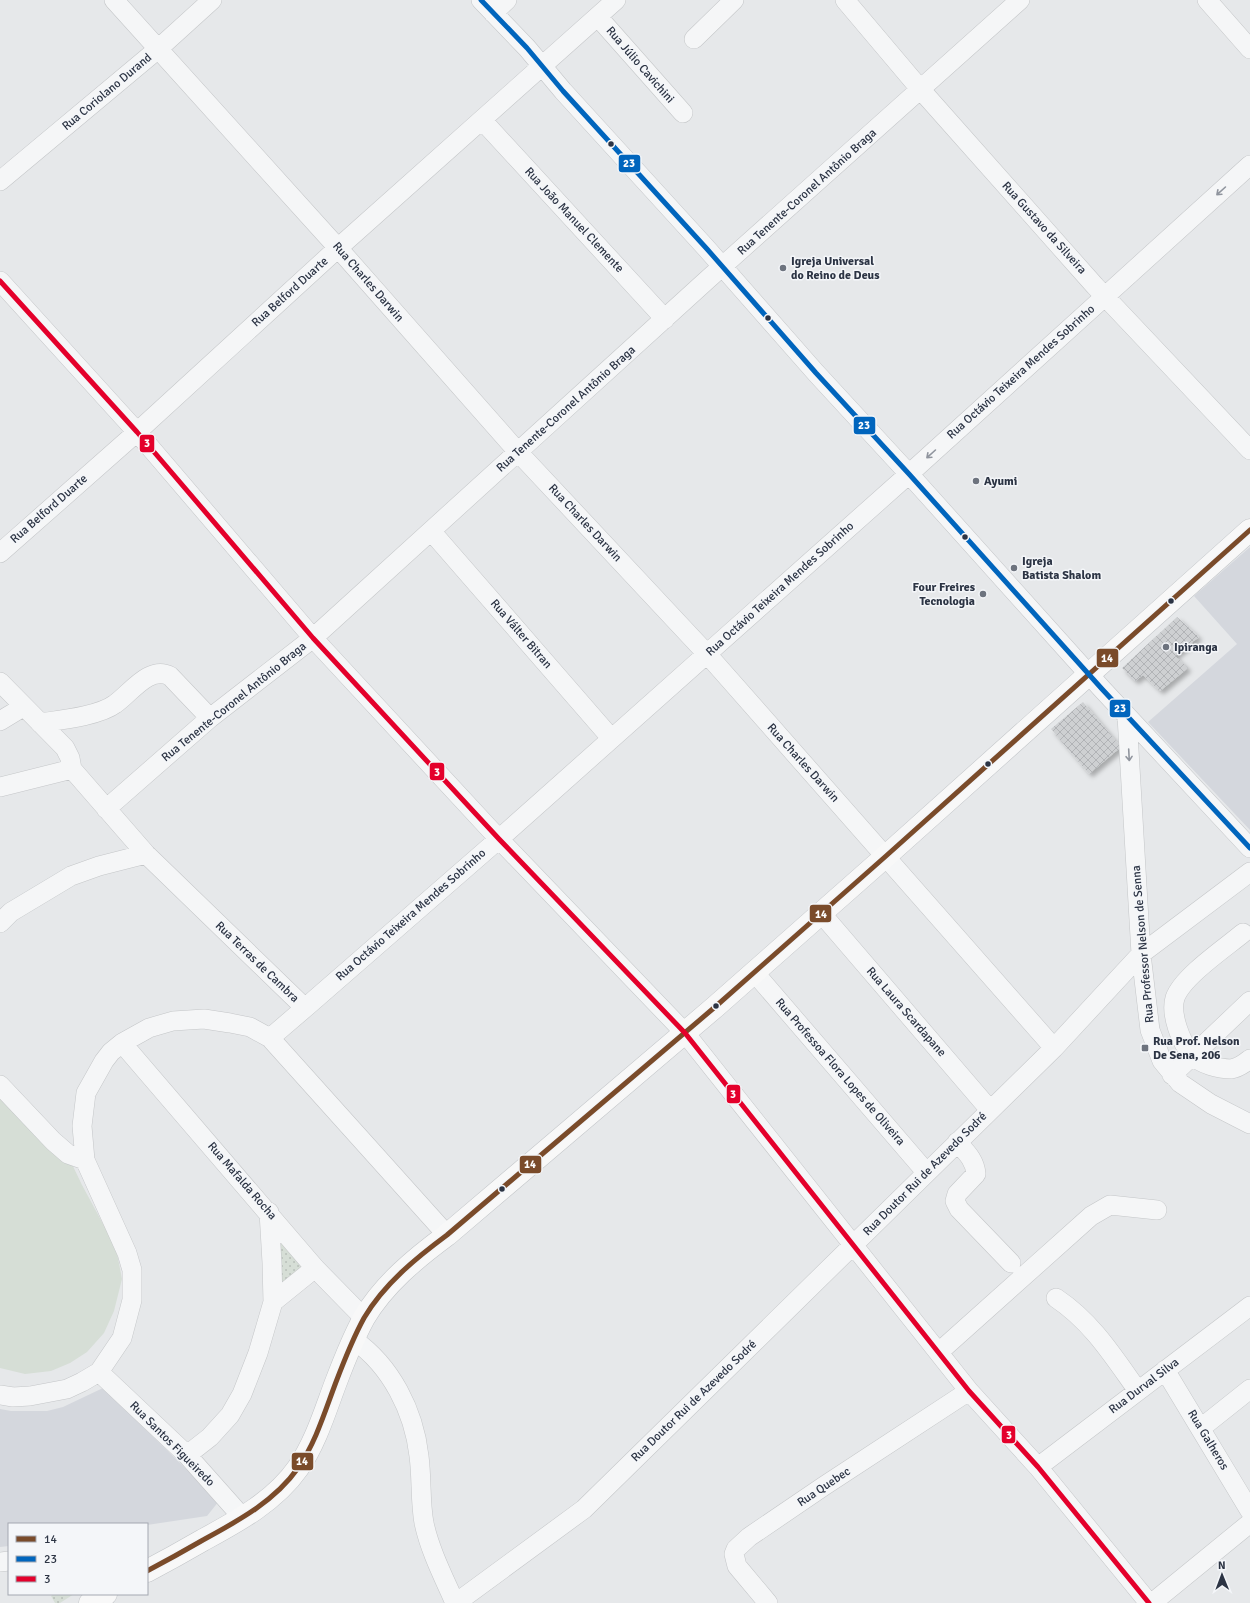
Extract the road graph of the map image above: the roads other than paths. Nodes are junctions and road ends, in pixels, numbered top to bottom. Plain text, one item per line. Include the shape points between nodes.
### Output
1 (114, 0) edge
2 (212, 0) edge
3 (507, 0) edge
4 (616, 0) edge
5 (734, 0) edge
6 (845, 0) edge
7 (1020, 0) edge
8 (1207, 0) edge
9 (487, 6) edge
10 (598, 16) junction
11 (694, 39) dead end
12 (158, 49) junction
13 (1250, 49) edge
14 (542, 67) junction
15 (921, 90) junction
16 (683, 113) dead end
17 (482, 120) junction
18 (1250, 165) edge
19 (0, 181) edge
20 (338, 248) junction
21 (722, 267) junction
22 (0, 281) edge
23 (1105, 296) junction
24 (665, 319) junction
25 (137, 432) junction
26 (1250, 450) edge
27 (518, 452) junction
28 (909, 474) junction
29 (1250, 530) edge
30 (432, 531) junction
31 (0, 553) edge
32 (313, 638) junction
33 (707, 654) junction
34 (1089, 674) junction
35 (0, 682) edge
36 (23, 707) junction
37 (1127, 716) junction
38 (210, 718) junction
39 (0, 721) edge
40 (40, 723) junction
41 (611, 738) junction
42 (72, 769) junction
43 (0, 787) edge
44 (106, 809) junction
45 (499, 839) junction
46 (1250, 848) edge
47 (146, 854) junction
48 (886, 856) junction
49 (1250, 872) edge
50 (821, 913) junction
51 (0, 922) edge
52 (1243, 933) dead end
53 (1141, 954) junction
54 (754, 972) junction
55 (1250, 1001) edge
56 (305, 1008) junction
57 (685, 1033) junction
58 (270, 1038) junction
59 (122, 1042) junction
60 (1054, 1048) junction
61 (1192, 1055) junction
62 (1250, 1059) edge
63 (1172, 1075) junction
64 (0, 1084) edge
65 (990, 1110) junction
66 (1250, 1124) edge
67 (957, 1142) junction
68 (85, 1160) junction
69 (926, 1172) junction
70 (421, 1206) junction
71 (1157, 1210) dead end
72 (269, 1212) junction
73 (447, 1235) junction
74 (854, 1245) junction
75 (423, 1254) junction
76 (1011, 1263) dead end
77 (316, 1268) junction
78 (1056, 1298) dead end
79 (273, 1302) junction
80 (1250, 1306) edge
81 (364, 1318) junction
82 (354, 1340) junction
83 (939, 1352) junction
84 (1165, 1370) junction
85 (100, 1372) junction
86 (1250, 1389) edge
87 (969, 1391) junction
88 (1138, 1391) junction
89 (0, 1395) edge
90 (1201, 1428) junction
91 (187, 1455) junction
92 (1038, 1467) junction
93 (1250, 1511) edge
94 (243, 1518) junction
95 (1250, 1523) edge
96 (148, 1570) edge
97 (104, 1595) edge
98 (90, 1603) edge
99 (456, 1603) edge
100 (768, 1603) edge
101 (1149, 1603) edge
102 (1152, 1603) edge

1 - 12 street, Rua Charles Darwin
2 - 12 street, Rua Coriolano Durand
3 - 9 street
4 - 10 street, Rua Belford Duarte
5 - 11 street
6 - 15 street, Rua Gustavo da Silveira
7 - 15 street, Rua Tenente-Coronel Antônio Braga
8 - 13 street
9 - 14 street
10 - 14 street, Rua Belford Duarte
10 - 16 street, Rua Júlio Cavichini
12 - 19 street, Rua Coriolano Durand
12 - 20 street, Rua Charles Darwin
14 - 17 street, Rua Belford Duarte
14 - 21 street
15 - 21 street, Rua Tenente-Coronel Antônio Braga
15 - 23 street, Rua Gustavo da Silveira
17 - 20 street, Rua Belford Duarte
17 - 24 street, Rua João Manuel Clemente
18 -> 23 street, Rua Octávio Teixeira Mendes Sobrinho
20 - 25 street, Rua Belford Duarte
20 - 27 street, Rua Charles Darwin
21 - 24 street, Rua Tenente-Coronel Antônio Braga
21 - 28 street
22 - 25 street
23 - 26 street, Rua Gustavo da Silveira
23 -> 28 street, Rua Octávio Teixeira Mendes Sobrinho
24 - 27 street, Rua Tenente-Coronel Antônio Braga
25 - 31 street, Rua Belford Duarte
25 - 32 street
27 - 30 street, Rua Tenente-Coronel Antônio Braga
27 - 33 street, Rua Charles Darwin
28 - 33 street, Rua Octávio Teixeira Mendes Sobrinho
28 - 34 street
29 - 34 main road
30 - 32 street, Rua Tenente-Coronel Antônio Braga
30 - 41 street, Rua Válter Bitran
32 - 38 street, Rua Tenente-Coronel Antônio Braga
32 - 45 street
33 - 41 street, Rua Octávio Teixeira Mendes Sobrinho
33 - 48 street, Rua Charles Darwin
34 - 37 street
34 - 48 main road
35 - 36 street
36 - 39 street
36 - 40 street
37 - 46 street
37 -> 53 street, Rua Professor Nelson de Senna
38 - 40 street via 170,676 162,674 153,675 142,681 110,707
38 - 44 street, Rua Tenente-Coronel Antônio Braga
40 - 42 street via 65,748
41 - 45 street, Rua Octávio Teixeira Mendes Sobrinho
42 - 43 street
42 - 44 street, Rua Terras de Cambra
44 - 47 street, Rua Terras de Cambra
45 - 56 street, Rua Octávio Teixeira Mendes Sobrinho
45 - 57 street
47 - 51 street via 71,876 11,912
47 - 56 street, Rua Terras de Cambra
48 - 50 main road
48 - 60 street, Rua Charles Darwin
49 - 53 street, Rua Doutor Rui de Azevedo Sodré
50 - 54 main road
50 - 65 street, Rua Laura Scardapane
52 - 61 street via 1187,980 1175,998 1173,1012 1180,1035
53 - 60 street, Rua Doutor Rui de Azevedo Sodré
53 - 63 street, Rua Professor Nelson de Senna via 1150,1030 1162,1061
54 - 57 main road
54 - 69 street, Rua Professoa Flora Lopes de Oliveira
55 - 61 street
56 - 58 street, Rua Terras de Cambra
57 - 73 main road
57 - 74 street
58 - 59 street via 250,1027 193,1019 164,1023
58 - 70 street
59 - 68 street via 104,1060 86,1093 82,1126
59 - 72 street, Rua Mafalda Rocha
60 - 65 street, Rua Doutor Rui de Azevedo Sodré
61 - 62 street via 1207,1064 1232,1069
61 - 63 street
63 - 66 street, Rua Professor Nelson de Senna via 1211,1104
64 - 68 street via 53,1141 68,1154
65 - 67 street, Rua Doutor Rui de Azevedo Sodré
67 - 69 street, Rua Doutor Rui de Azevedo Sodré
67 - 76 street via 972,1158 976,1174 955,1201 959,1209
68 - 85 street via 127,1253 132,1270 132,1300 122,1338
69 - 74 street, Rua Doutor Rui de Azevedo Sodré
70 - 73 street
70 - 75 street via 428,1232
71 - 83 street via 1110,1205 1091,1216
72 - 77 street, Rua Mafalda Rocha
72 - 79 street
73 - 75 main road
74 - 83 street
74 - 99 street, Rua Doutor Rui de Azevedo Sodré via 584,1508
75 - 81 main road via 378,1298
77 - 79 street
77 - 81 street, Rua Mafalda Rocha
78 - 88 street via 1073,1310 1102,1341
79 - 91 street via 258,1354 242,1394 230,1415 210,1437
80 - 84 street, Rua Durval Silva
81 - 82 main road
82 - 94 main road via 310,1448 298,1468 276,1493
82 - 99 street via 368,1350 382,1366 408,1411 417,1443 425,1525
83 - 87 street
84 - 88 street, Rua Durval Silva
84 - 90 street, Rua Galheros
85 - 89 street via 77,1384 52,1392 13,1397
85 - 91 street, Rua Santos Figueiredo
86 - 90 street
87 - 92 street
87 - 100 street, Rua Quebec via 824,1486 749,1537 736,1549 734,1554 738,1566
88 - 92 street, Rua Durval Silva
90 - 93 street, Rua Galheros
91 - 94 street, Rua Santos Figueiredo
92 - 101 street
94 - 96 main road
95 - 102 street
97 - 98 main road

